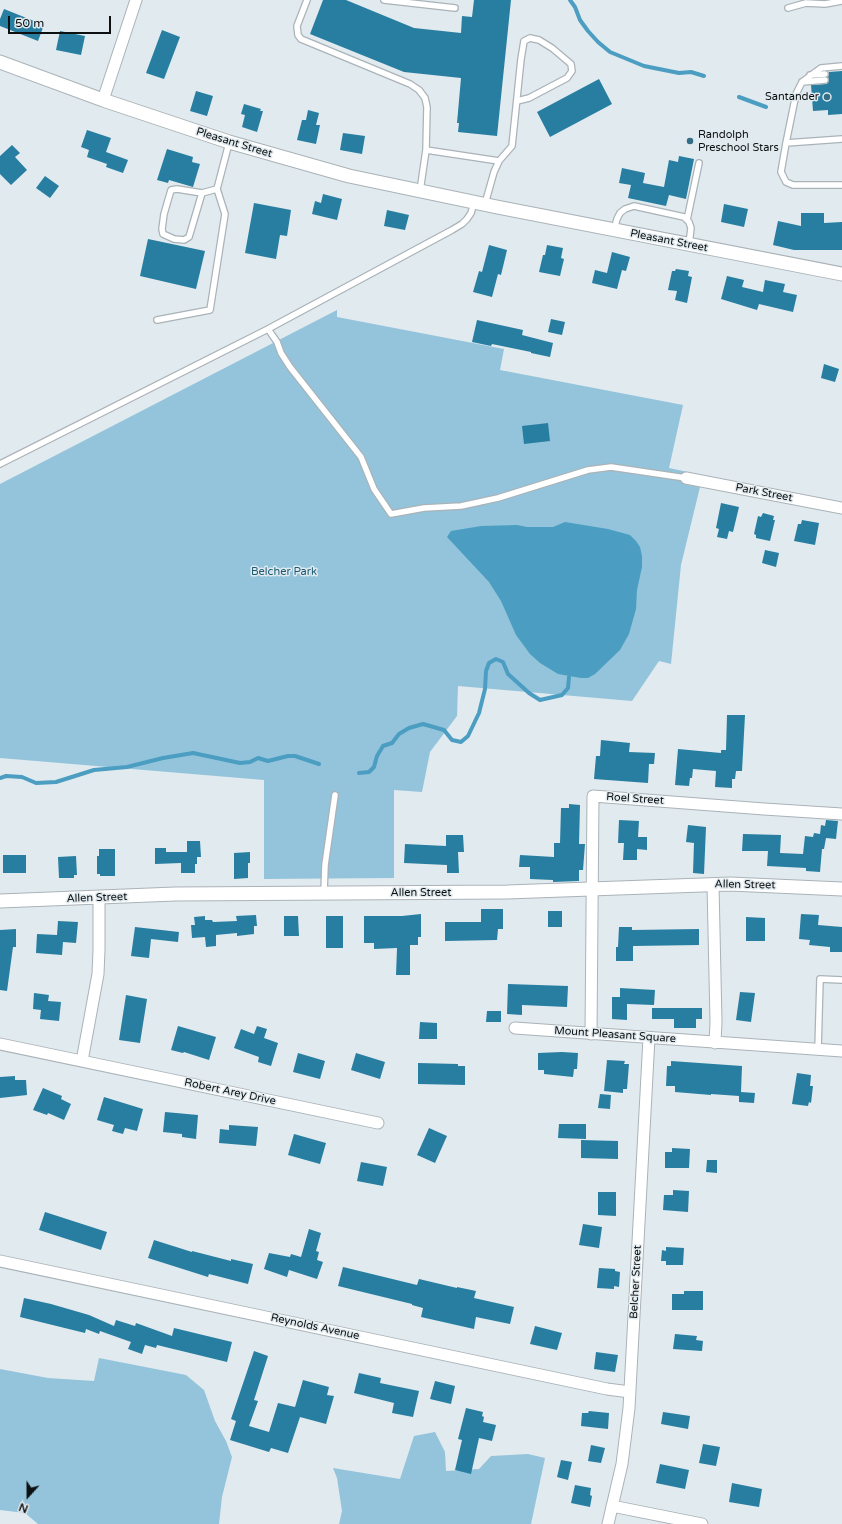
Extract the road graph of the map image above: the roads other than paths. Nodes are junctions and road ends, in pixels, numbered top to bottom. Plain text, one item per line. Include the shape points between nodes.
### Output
1 (136, 0) edge
2 (307, 0) edge
3 (384, 0) edge
4 (842, 1) edge
5 (806, 2) edge
6 (818, 2) edge
7 (455, 8) dead end
8 (788, 8) dead end
9 (0, 62) edge
10 (842, 66) edge
11 (825, 74) dead end
12 (810, 75) junction
13 (826, 80) dead end
14 (802, 82) junction
15 (102, 100) junction
16 (517, 102) junction
17 (842, 139) edge
18 (229, 142) junction
19 (786, 143) junction
20 (426, 150) junction
21 (499, 161) junction
22 (699, 163) dead end
23 (842, 185) edge
24 (217, 189) junction
25 (420, 192) junction
26 (202, 193) junction
27 (486, 205) junction
28 (687, 220) junction
29 (614, 230) junction
30 (689, 245) junction
31 (842, 274) edge
32 (157, 320) dead end
33 (268, 329) junction
34 (0, 464) edge
35 (686, 478) joint
36 (842, 508) edge
37 (335, 795) dead end
38 (842, 814) edge
39 (713, 885) junction
40 (842, 889) edge
41 (592, 890) junction
42 (324, 894) junction
43 (98, 898) junction
44 (0, 901) edge
45 (842, 980) edge
46 (515, 1028) dead end
47 (591, 1034) junction
48 (648, 1038) junction
49 (715, 1043) junction
50 (0, 1044) edge
51 (818, 1050) junction
52 (842, 1051) edge
53 (82, 1061) junction
54 (378, 1123) dead end
55 (0, 1261) edge
56 (630, 1392) junction
57 (612, 1506) junction
58 (608, 1524) edge
59 (702, 1524) edge

1 - 15 street
2 - 20 lane via 297,26 301,39 419,90 428,107
3 - 7 lane
4 - 6 lane via 825,4
5 - 6 lane
5 - 8 lane
9 - 15 street, Pleasant Street
10 - 12 lane via 821,68
11 - 12 lane
12 - 14 lane
13 - 14 lane
14 - 19 lane via 796,94
15 - 18 street, Pleasant Street
16 - 16 lane via 524,41 528,38 546,44 571,64 572,71 567,78
16 - 21 lane via 512,146
17 - 19 lane
18 - 24 lane
18 - 25 street, Pleasant Street via 349,176
19 - 23 lane via 781,172 786,182 797,186
20 - 21 lane
20 - 25 lane
21 - 27 lane
22 - 28 lane
24 - 26 lane
24 - 32 lane via 225,214 210,310
25 - 27 street, Pleasant Street
26 - 26 lane via 189,238 174,239 163,234 164,214 171,190
27 - 29 street, Pleasant Street
27 - 33 lane via 462,224
28 - 29 lane via 682,216 631,206 618,216
28 - 30 lane via 691,228
29 - 30 street, Pleasant Street
30 - 31 street, Pleasant Street
33 - 34 lane
33 - 35 lane via 290,367 360,457 374,489 391,514 424,508 461,506 498,498 588,470 611,468
35 - 36 street, Park Street
37 - 42 lane via 325,865
38 - 41 street, Roel Street via 593,796
39 - 40 street, Allen Street
39 - 41 street, Allen Street
39 - 49 street
41 - 42 street, Allen Street
41 - 47 street, Roel Street
42 - 43 street, Allen Street via 182,894
43 - 44 street, Allen Street
43 - 53 street via 98,974
45 - 51 lane via 820,979
46 - 47 street, Mount Pleasant Square
47 - 48 street, Mount Pleasant Square
48 - 49 street, Mount Pleasant Square
48 - 56 street, Belcher Street
49 - 51 street, Mount Pleasant Square
50 - 53 street, Robert Arey Drive
51 - 52 street, Mount Pleasant Square
53 - 54 street, Robert Arey Drive
55 - 56 street, Reynolds Avenue
56 - 57 street, Belcher Street via 624,1448
57 - 58 street, Belcher Street
57 - 59 street

